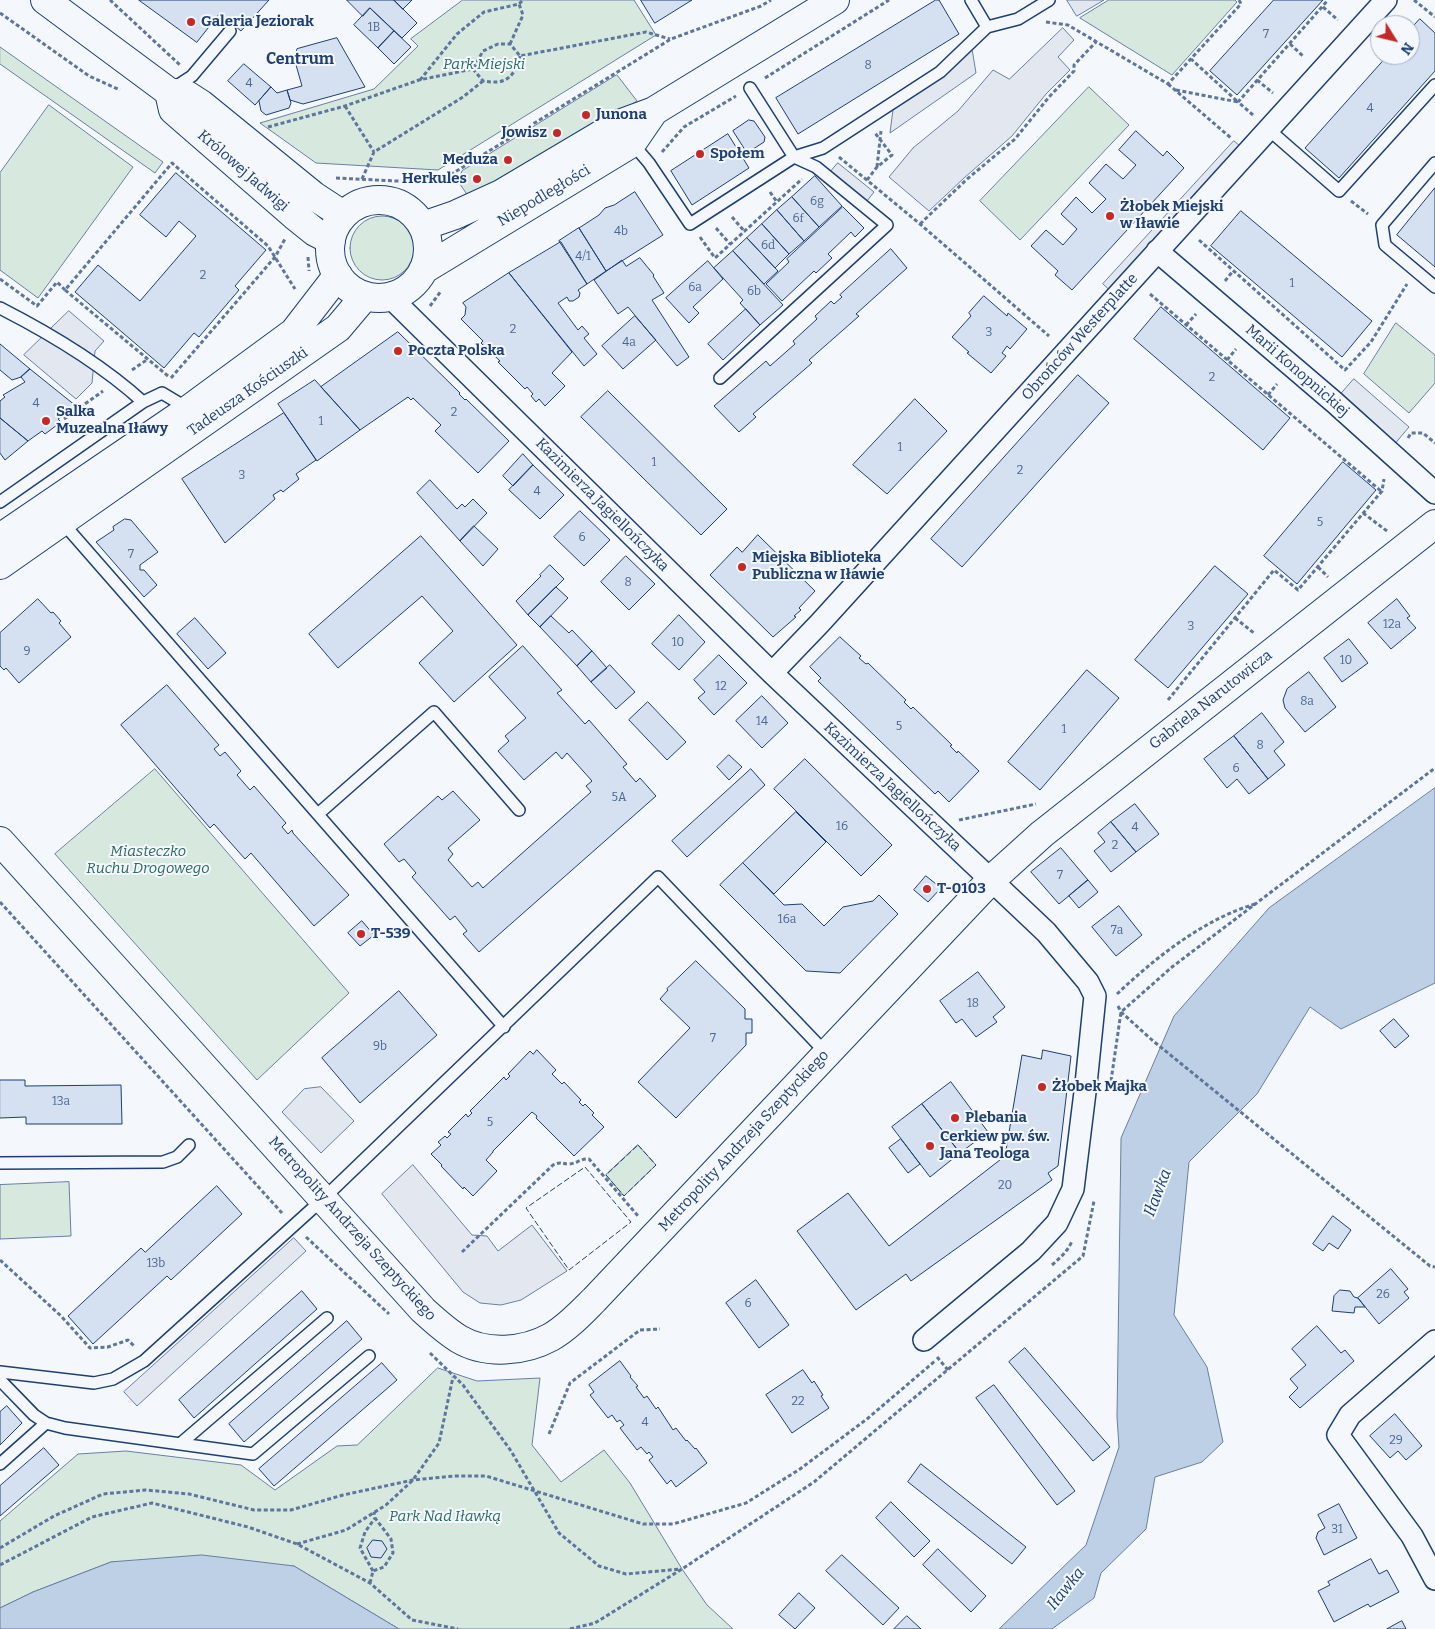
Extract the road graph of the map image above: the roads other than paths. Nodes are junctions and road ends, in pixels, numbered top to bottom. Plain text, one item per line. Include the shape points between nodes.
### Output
1 (45, 0) edge
2 (834, 0) edge
3 (971, 0) edge
4 (1049, 0) edge
5 (1386, 0) edge
6 (987, 27) junction
7 (230, 31) dead end
8 (1435, 85) edge
9 (750, 88) road end
10 (169, 92) junction
11 (654, 111) junction
12 (1268, 129) junction
13 (640, 153) junction
14 (794, 157) junction
15 (1435, 163) edge
16 (343, 215) junction
17 (423, 226) junction
18 (331, 240) junction
19 (1157, 251) junction
20 (423, 270) junction
21 (338, 275) junction
22 (1435, 287) edge
23 (377, 296) junction
24 (0, 308) edge
25 (720, 378) dead end
26 (143, 402) junction
27 (185, 412) junction
28 (173, 445) junction
29 (1435, 494) edge
30 (0, 502) edge
31 (62, 522) junction
32 (1435, 524) edge
33 (0, 538) edge
34 (0, 565) edge
35 (772, 673) junction
36 (520, 810) dead end
37 (318, 814) junction
38 (0, 841) edge
39 (991, 880) junction
40 (504, 1026) junction
41 (827, 1054) junction
42 (190, 1145) dead end
43 (0, 1163) edge
44 (323, 1199) junction
45 (327, 1318) dead end
46 (924, 1340) dead end
47 (1435, 1341) edge
48 (369, 1356) dead end
49 (0, 1372) edge
50 (0, 1380) edge
51 (46, 1423) junction
52 (180, 1444) junction
53 (0, 1464) edge
54 (1435, 1579) edge

1 - 10 street, Królowej Jadwigi
2 - 11 street, Niepodległości
3 - 6 lane
4 - 6 lane via 1018,19
5 - 12 street, Obrońców Westerplatte
6 - 14 lane via 940,72 823,148
7 - 10 lane via 192,76
8 - 12 lane via 1339,192
9 - 14 lane
10 - 16 street, Królowej Jadwigi via 187,96 201,104 314,196
10 - 18 street, Królowej Jadwigi via 173,110 295,216
11 - 13 street, Niepodległości
11 - 17 street, Niepodległości via 619,124 500,194 455,216
12 - 19 street, Obrońców Westerplatte
13 - 14 lane via 690,224
13 - 20 street, Niepodległości
14 - 25 lane via 816,167 887,225
15 - 22 lane via 1382,225 1385,245
16 - 17 street via 362,202 386,200 407,209
16 - 18 street
17 - 20 street via 428,248
18 - 21 street via 331,258
19 - 29 street, Marii Konopnickiej via 1327,396
19 - 35 street, Obrońców Westerplatte
20 - 23 street via 410,287 400,293
21 - 23 street via 349,287
21 - 27 street, Tadeusza Kościuszki via 294,332
23 - 28 street, Tadeusza Kościuszki via 338,328
23 - 35 street, Kazimierza Jagiellończyka
24 - 26 lane via 45,331 119,380
26 - 27 lane via 162,393 178,402
26 - 30 lane
27 - 28 lane
27 - 33 street, Tadeusza Kościuszki
28 - 31 street, Tadeusza Kościuszki
31 - 34 street, Tadeusza Kościuszki
31 - 37 lane
32 - 39 street, Gabriela Narutowicza via 1042,834
35 - 39 street, Kazimierza Jagiellończyka
36 - 37 lane via 434,712
37 - 40 lane
38 - 44 street, Metropolity Andrzeja Szeptyckiego
39 - 41 street, Metropolity Andrzeja Szeptyckiego
39 - 46 street, Kazimierza Jagiellończyka via 1046,932 1088,982 1095,996 1073,1189 1057,1223 1031,1251
40 - 41 lane via 658,877
40 - 44 lane
41 - 44 street, Metropolity Andrzeja Szeptyckiego via 573,1320 551,1337 528,1346 506,1350 484,1348 461,1340 443,1328
42 - 43 lane via 177,1157 164,1162
44 - 49 lane via 146,1359 113,1379 94,1383
45 - 52 lane
47 - 54 street via 1350,1415 1338,1435 1412,1536
48 - 52 lane via 253,1454
50 - 51 lane
51 - 52 lane
51 - 53 lane

